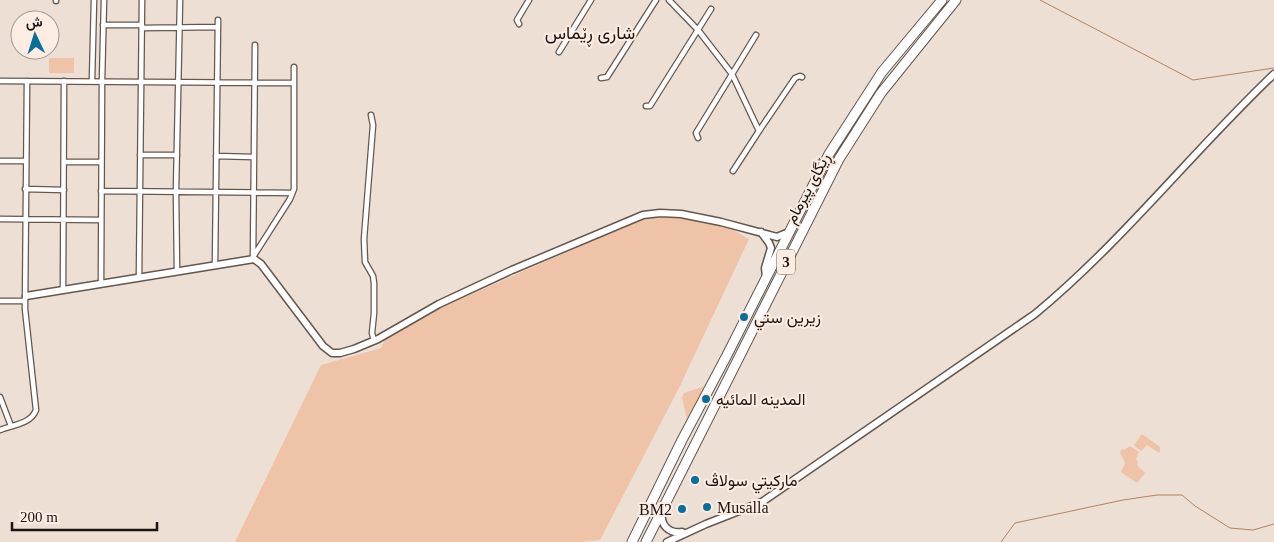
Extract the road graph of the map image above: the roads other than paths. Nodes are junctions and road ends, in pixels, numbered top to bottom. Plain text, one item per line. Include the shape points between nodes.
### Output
1 (94, 0) edge
2 (104, 0) edge
3 (142, 0) edge
4 (180, 0) edge
5 (529, 0) edge
6 (591, 0) edge
7 (656, 0) edge
8 (669, 0) edge
9 (942, 0) edge
10 (956, 0) edge
11 (711, 9) dead end
12 (218, 20) dead end
13 (519, 24) dead end
14 (103, 25) junction
15 (142, 26) junction
16 (218, 27) junction
17 (180, 28) junction
18 (698, 30) junction
19 (756, 36) dead end
20 (255, 45) dead end
21 (559, 52) dead end
22 (294, 67) dead end
23 (732, 74) junction
24 (1274, 74) edge
25 (802, 77) dead end
26 (601, 78) dead end
27 (0, 80) edge
28 (92, 80) junction
29 (27, 81) junction
30 (64, 81) junction
31 (102, 81) junction
32 (141, 81) junction
33 (179, 82) junction
34 (217, 82) junction
35 (254, 82) junction
36 (294, 83) junction
37 (646, 106) dead end
38 (371, 115) dead end
39 (760, 131) junction
40 (698, 138) dead end
41 (140, 155) junction
42 (177, 155) junction
43 (216, 156) junction
44 (254, 157) junction
45 (0, 161) edge
46 (26, 162) junction
47 (64, 162) junction
48 (101, 162) junction
49 (734, 171) dead end
50 (26, 189) junction
51 (64, 190) junction
52 (101, 191) junction
53 (139, 191) junction
54 (176, 191) junction
55 (216, 192) junction
56 (254, 192) junction
57 (292, 193) junction
58 (0, 218) edge
59 (25, 219) junction
60 (63, 219) junction
61 (101, 220) junction
62 (761, 232) junction
63 (789, 232) junction
64 (253, 259) junction
65 (215, 264) junction
66 (177, 271) junction
67 (766, 276) junction
68 (139, 277) junction
69 (101, 284) junction
70 (64, 289) junction
71 (25, 298) junction
72 (0, 301) edge
73 (374, 341) junction
74 (0, 397) edge
75 (694, 416) junction
76 (707, 418) junction
77 (11, 426) junction
78 (0, 430) edge
79 (664, 505) junction
80 (688, 531) junction
81 (632, 542) edge
82 (646, 542) edge
83 (667, 542) edge

1 - 28 street
2 - 14 street
3 - 15 street
4 - 17 street
5 - 13 street via 517,20
6 - 21 street
7 - 26 street via 607,78
8 - 18 street
9 - 63 highway, ڕێگای پیرمام / 3 via 882,72 859,106 829,154
10 - 76 highway, ڕێگای پیرمام / 3 via 881,93 839,159
11 - 18 street
12 - 16 street
14 - 15 street
14 - 31 street
15 - 17 street
15 - 32 street
16 - 17 street
16 - 34 street
17 - 33 street
18 - 23 street
18 - 37 street via 650,106
19 - 23 street
20 - 35 street
22 - 36 street
23 - 39 street
23 - 40 street via 696,133
24 - 80 street via 1142,212 1035,314 762,502
25 - 39 street via 795,78
27 - 29 street
28 - 30 street
28 - 31 street
29 - 30 street
29 - 46 street
30 - 47 street
31 - 32 street
31 - 48 street
32 - 33 street
32 - 41 street
33 - 34 street
33 - 42 street
34 - 35 street
34 - 43 street
35 - 36 street
35 - 44 street
36 - 57 street
38 - 73 street via 372,147 364,239 365,263 373,277
39 - 49 street
41 - 42 street
41 - 53 street
42 - 54 street
43 - 44 street
43 - 55 street
44 - 56 street
45 - 46 street
46 - 50 street
47 - 48 street
47 - 51 street
48 - 52 street
50 - 51 street
50 - 59 street
51 - 60 street
52 - 53 street
52 - 61 street
53 - 54 street
53 - 68 street
54 - 55 street
54 - 66 street
55 - 56 street
55 - 65 street
56 - 57 street
56 - 64 street
57 - 64 street
58 - 59 street
59 - 60 street
59 - 71 street
60 - 61 street
60 - 70 street
61 - 69 street
62 - 63 street via 777,237
62 - 67 street via 771,248
62 - 73 street via 681,214 643,215 439,304
63 - 67 highway, ڕێگای پیرمام / 3
64 - 65 street
64 - 73 street via 261,264 330,352 344,352
65 - 66 street
66 - 68 street
67 - 75 highway, ڕێگای پیرمام / 3
68 - 69 street
69 - 70 street
70 - 71 street
71 - 72 street
71 - 77 street via 36,410 32,418
74 - 77 street
75 - 76 highway
75 - 81 highway, ڕێگای پیرمام / 3
76 - 79 highway, ڕێگای پیرمام / 3
77 - 78 street
79 - 80 street via 662,516 665,526 674,533
79 - 82 highway, ڕێگای پیرمام / 3
80 - 83 street

